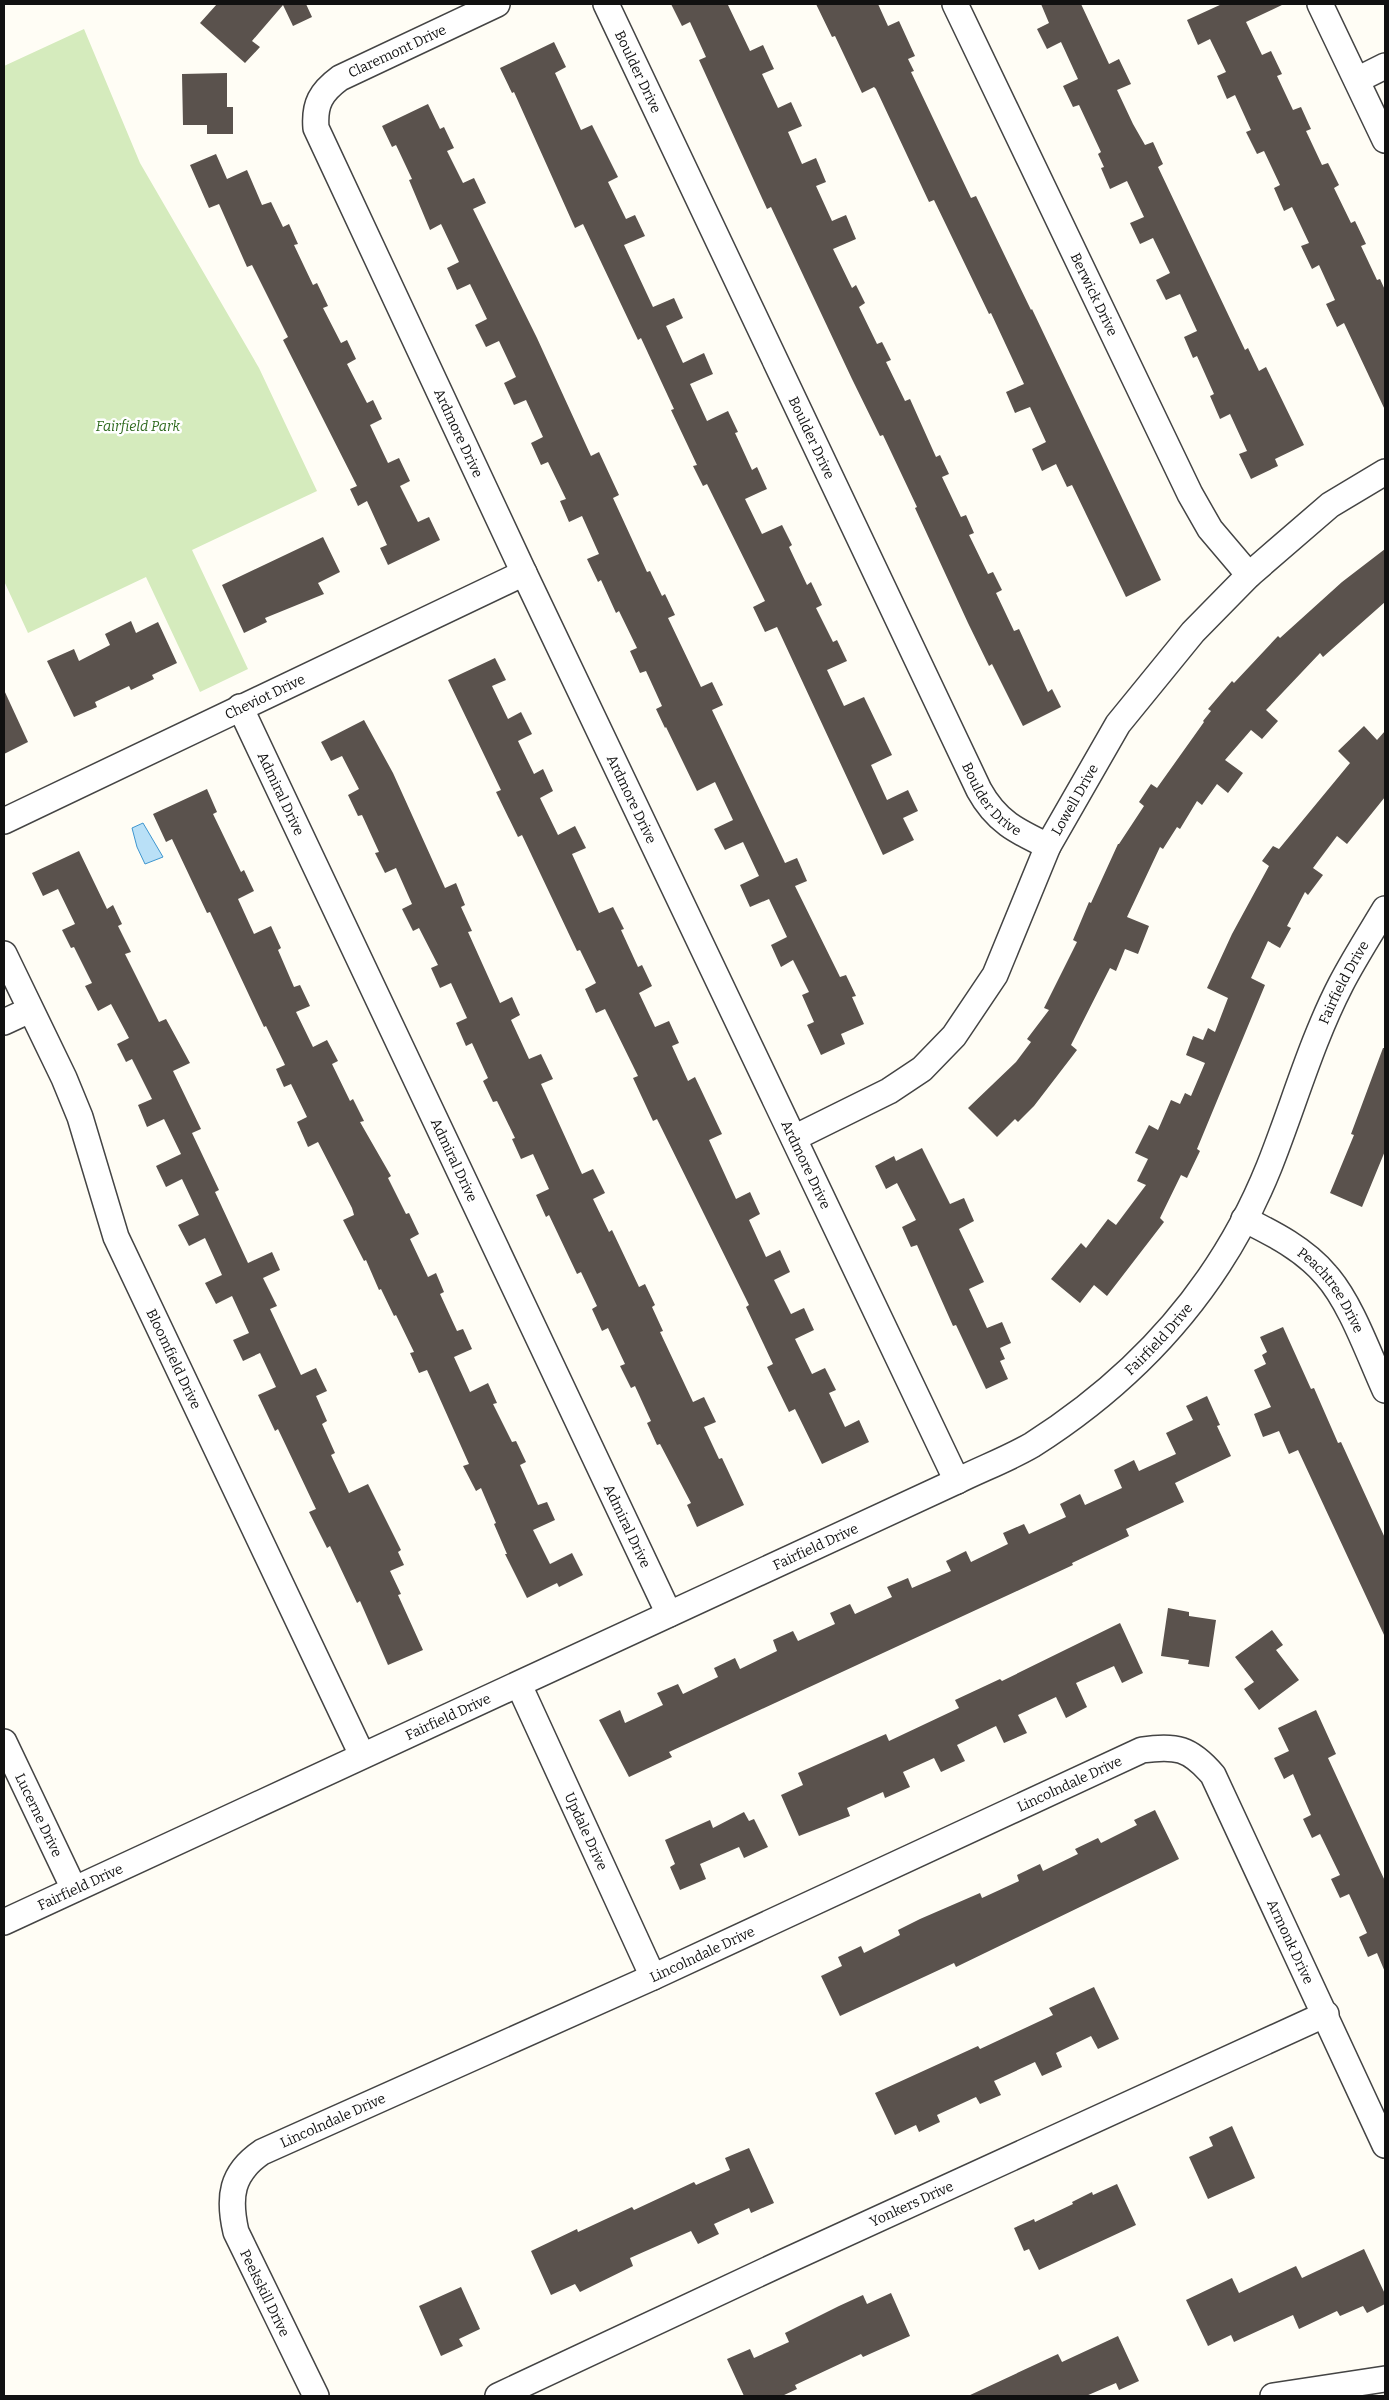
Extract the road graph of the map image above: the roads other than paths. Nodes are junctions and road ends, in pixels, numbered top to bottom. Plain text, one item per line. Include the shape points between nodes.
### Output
1 (497, 4) edge
2 (606, 4) edge
3 (955, 4) edge
4 (1320, 4) edge
5 (1385, 66) edge
6 (1357, 80) junction
7 (315, 115) joint
8 (1385, 140) edge
9 (1385, 472) edge
10 (524, 573) junction
11 (1249, 575) junction
12 (240, 707) junction
13 (4, 821) edge
14 (1048, 846) junction
15 (1385, 909) edge
16 (4, 954) edge
17 (30, 1010) junction
18 (4, 1022) edge
19 (794, 1138) junction
20 (1244, 1220) junction
21 (1385, 1390) edge
22 (957, 1481) junction
23 (669, 1614) junction
24 (519, 1685) junction
25 (4, 1742) edge
26 (1184, 1749) joint
27 (362, 1756) junction
28 (74, 1889) junction
29 (4, 1922) edge
30 (653, 1977) junction
31 (1326, 2014) junction
32 (1385, 2144) edge
33 (234, 2185) joint
34 (1385, 2379) edge
35 (316, 2396) edge
36 (498, 2396) edge
37 (1273, 2396) edge

1 - 7 street, Claremont Drive via 340,78 327,88
2 - 14 street, Boulder Drive via 979,790 989,808 1003,822
3 - 11 street, Berwick Drive via 1190,494 1210,529
4 - 6 street
5 - 6 street
6 - 8 street
7 - 10 street, Ardmore Drive via 320,141
9 - 11 street, Lowell Drive via 1330,505
10 - 12 street, Cheviot Drive
10 - 19 street, Ardmore Drive
11 - 14 street, Lowell Drive via 1193,632 1118,724
12 - 13 street, Cheviot Drive
12 - 23 street, Admiral Drive
14 - 19 street, Lowell Drive via 995,975 954,1036 922,1069 889,1091
15 - 20 street, Fairfield Drive via 1340,986 1268,1169
16 - 17 street, Bloomfield Drive
17 - 18 street
17 - 27 street, Bloomfield Drive via 80,1116 116,1237
19 - 22 street, Ardmore Drive
20 - 21 street, Peachtree Drive via 1298,1250 1326,1275 1358,1330
20 - 22 street, Fairfield Drive via 1193,1301 1135,1367 1030,1446
22 - 23 street, Fairfield Drive
23 - 24 street, Fairfield Drive
24 - 27 street, Fairfield Drive
24 - 30 street, Updale Drive
25 - 28 street, Lucerne Drive
26 - 30 street, Lincolndale Drive via 1142,1750
26 - 31 street, Armonk Drive via 1201,1760 1219,1786
27 - 28 street, Fairfield Drive
28 - 29 street, Fairfield Drive
30 - 33 street, Lincolndale Drive via 262,2152 242,2169
31 - 32 street, Armonk Drive
31 - 36 street, Yonkers Drive
33 - 35 street, Peekskill Drive via 232,2215 236,2232
34 - 37 street

